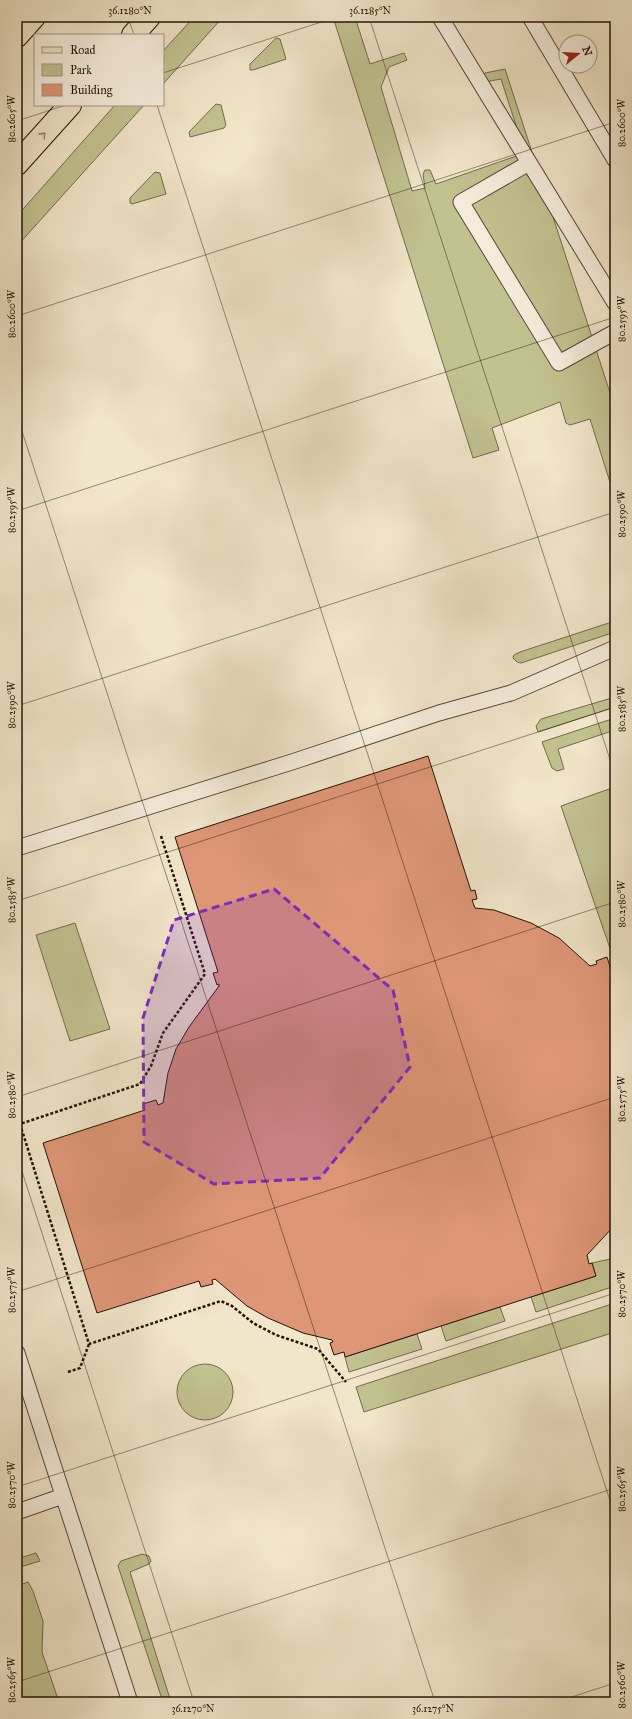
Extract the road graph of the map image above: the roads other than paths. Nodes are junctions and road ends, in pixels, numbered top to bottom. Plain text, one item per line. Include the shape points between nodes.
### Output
1 (34, 17) edge
2 (149, 17) edge
3 (440, 17) edge
4 (530, 17) edge
5 (134, 34) edge
6 (17, 36) edge
7 (69, 106) edge
8 (615, 160) edge
9 (530, 163) junction
10 (17, 164) edge
11 (615, 303) edge
12 (615, 332) edge
13 (615, 648) edge
14 (17, 848) edge
15 (17, 1353) edge
16 (63, 1496) junction
17 (17, 1512) edge
18 (130, 1702) edge

1 - 6 main road
2 - 5 main road
3 - 9 lane
4 - 8 lane
10 -> 7 main road
9 - 11 lane
9 - 12 lane via 461,202 559,363
13 - 14 lane via 511,693 439,713
15 - 16 lane
16 - 17 lane
16 - 18 lane

